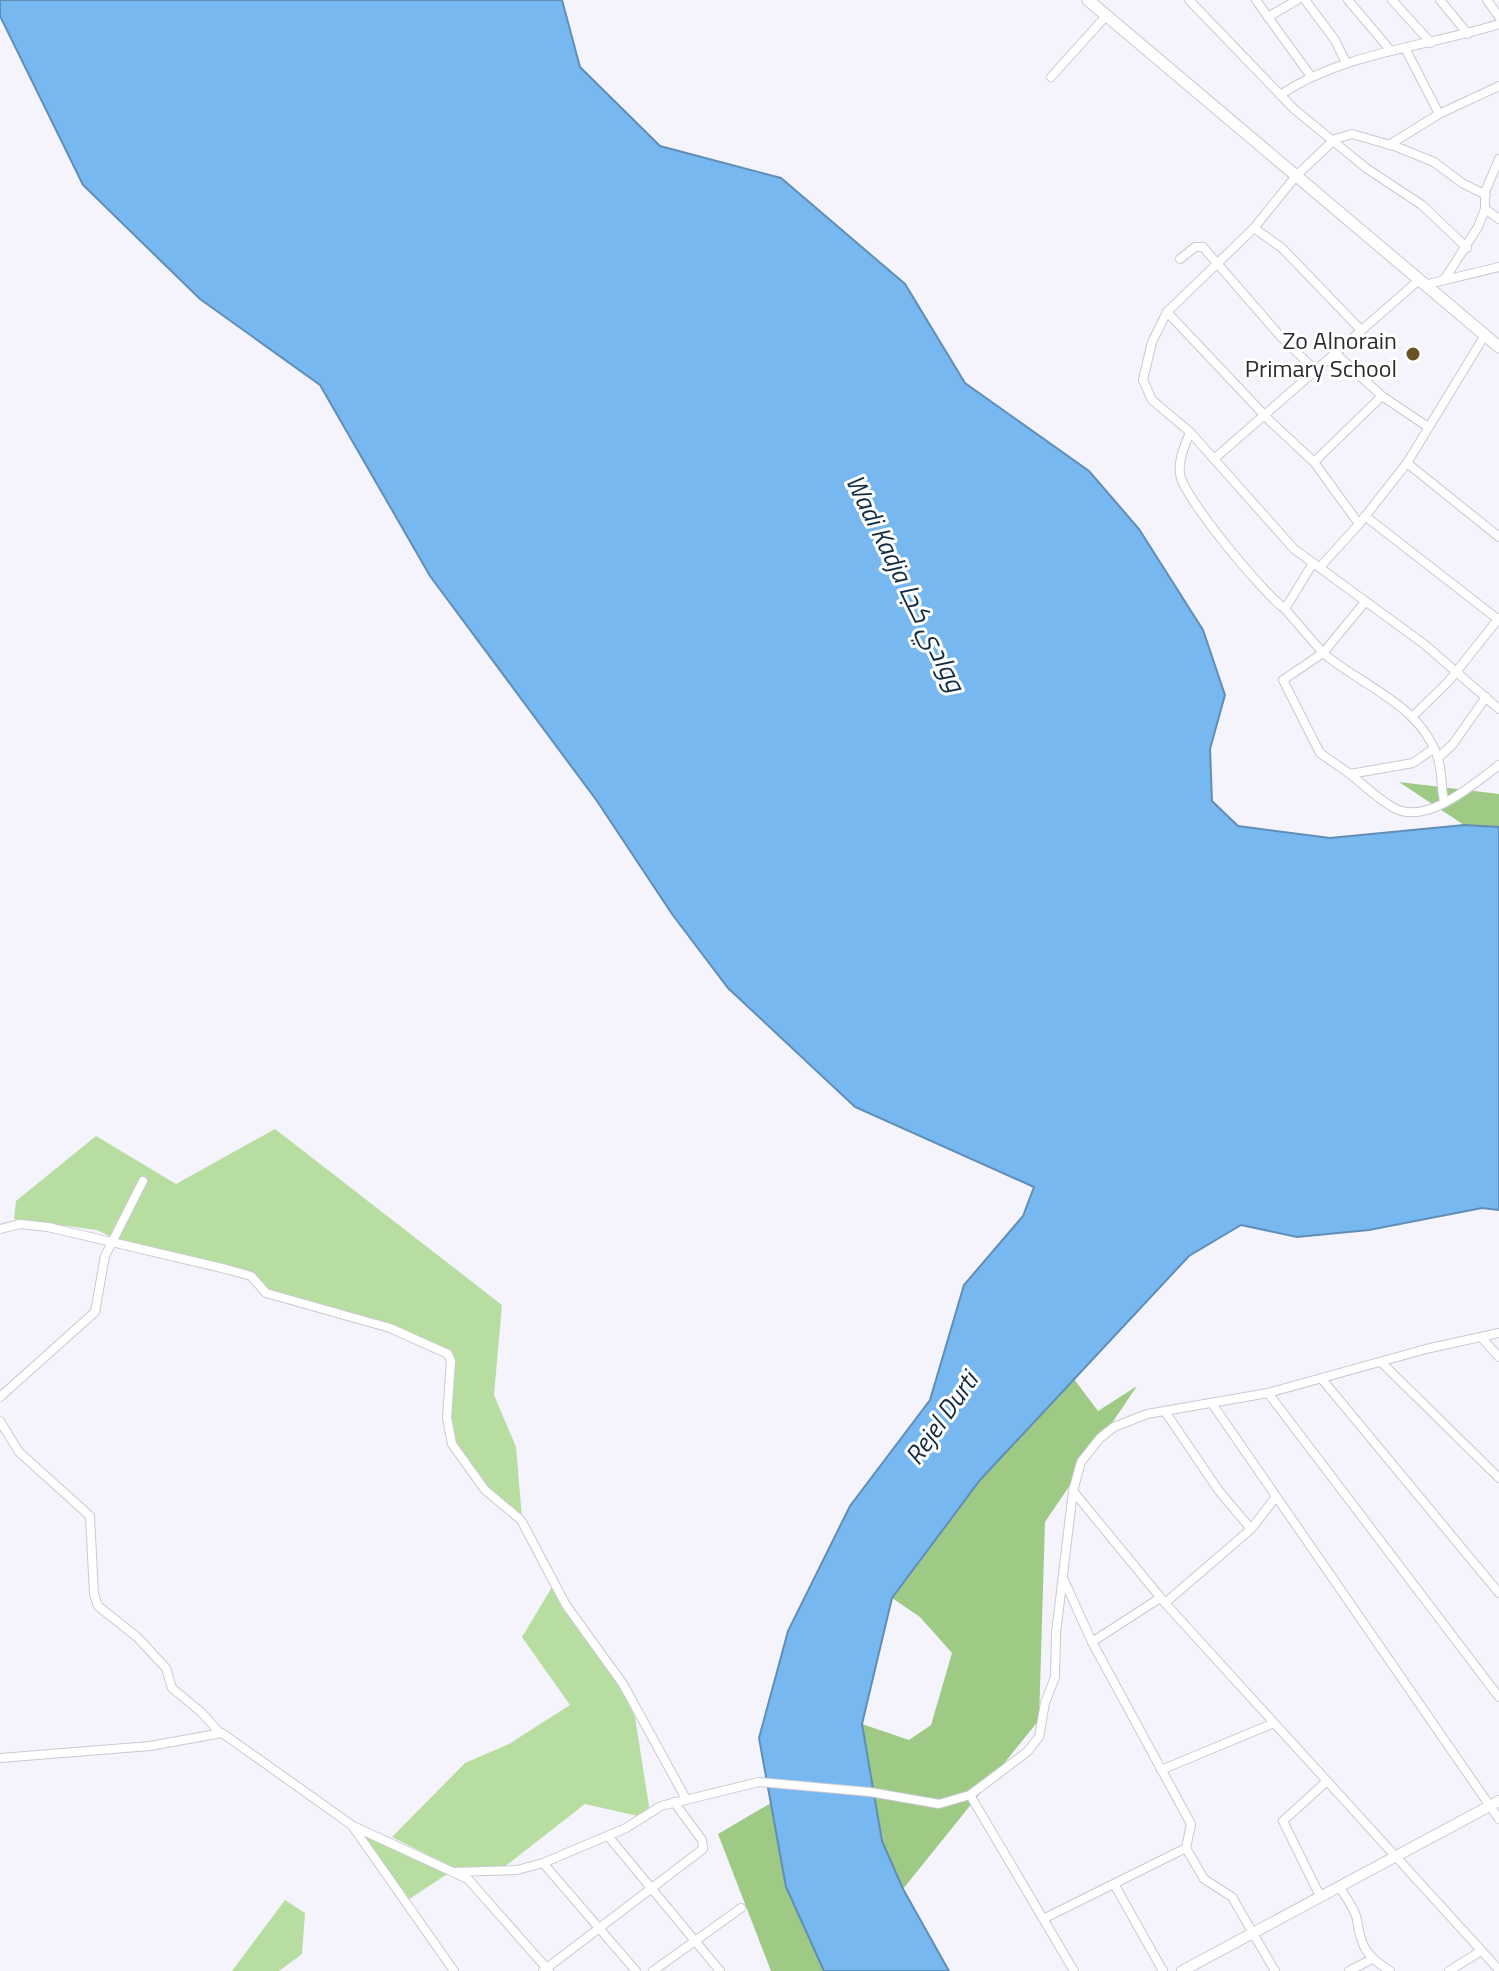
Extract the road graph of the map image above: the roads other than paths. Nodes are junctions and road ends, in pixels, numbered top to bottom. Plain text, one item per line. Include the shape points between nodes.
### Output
1 (1088, 0) edge
2 (1189, 0) edge
3 (1256, 0) edge
4 (1297, 0) edge
5 (1305, 0) edge
6 (1348, 0) edge
7 (1392, 0) edge
8 (1440, 0) edge
9 (1487, 0) edge
10 (1106, 16) junction
11 (1268, 17) junction
12 (1499, 17) edge
13 (1499, 24) edge
14 (1468, 34) junction
15 (1431, 43) junction
16 (1405, 48) junction
17 (1391, 51) junction
18 (1346, 63) junction
19 (1310, 75) junction
20 (1051, 77) dead end
21 (1499, 86) edge
22 (1280, 95) junction
23 (1439, 114) junction
24 (1335, 139) junction
25 (1389, 145) junction
26 (1499, 159) edge
27 (1296, 176) junction
28 (1486, 195) junction
29 (1485, 209) junction
30 (1499, 219) edge
31 (1254, 228) junction
32 (1467, 248) junction
33 (1180, 259) dead end
34 (1218, 264) junction
35 (1499, 267) edge
36 (1444, 280) junction
37 (1422, 282) junction
38 (1167, 312) junction
39 (1361, 330) junction
40 (1485, 335) junction
41 (1499, 347) edge
42 (1335, 353) junction
43 (1315, 370) junction
44 (1382, 396) junction
45 (1265, 416) junction
46 (1428, 427) junction
47 (1190, 432) junction
48 (1214, 459) junction
49 (1314, 462) junction
50 (1407, 463) junction
51 (1362, 520) junction
52 (1499, 537) edge
53 (1316, 565) junction
54 (1365, 602) junction
55 (1285, 609) junction
56 (1499, 619) edge
57 (1323, 653) junction
58 (1456, 671) junction
59 (1486, 697) junction
60 (1499, 709) edge
61 (1412, 717) junction
62 (1433, 749) junction
63 (1438, 758) junction
64 (1499, 765) edge
65 (1350, 774) junction
66 (1444, 801) junction
67 (143, 1181) dead end
68 (0, 1229) edge
69 (112, 1242) junction
70 (1499, 1333) edge
71 (1481, 1337) junction
72 (1499, 1357) edge
73 (1382, 1363) junction
74 (1321, 1378) junction
75 (1268, 1393) junction
76 (0, 1397) edge
77 (1213, 1405) junction
78 (1166, 1413) junction
79 (0, 1421) edge
80 (1499, 1478) edge
81 (1073, 1491) junction
82 (1275, 1498) junction
83 (1251, 1529) junction
84 (1062, 1578) junction
85 (1499, 1593) edge
86 (1163, 1601) junction
87 (1092, 1642) junction
88 (1499, 1697) edge
89 (1274, 1723) junction
90 (219, 1732) junction
91 (0, 1758) edge
92 (1161, 1770) junction
93 (1327, 1781) junction
94 (970, 1795) junction
95 (686, 1799) junction
96 (674, 1802) junction
97 (1494, 1803) edge
98 (1499, 1819) edge
99 (353, 1826) junction
100 (608, 1836) junction
101 (1186, 1848) junction
102 (1394, 1856) junction
103 (543, 1863) junction
104 (454, 1872) junction
105 (1114, 1884) junction
106 (652, 1885) junction
107 (1339, 1886) junction
108 (1320, 1896) junction
109 (741, 1908) dead end
110 (1043, 1919) junction
111 (599, 1928) junction
112 (1253, 1933) junction
113 (696, 1940) junction
114 (1481, 1951) junction
115 (1372, 1959) junction
116 (546, 1970) edge
117 (1499, 1970) edge
118 (454, 1971) edge
119 (636, 1971) edge
120 (653, 1971) edge
121 (720, 1971) edge
122 (1074, 1971) edge
123 (1163, 1971) edge
124 (1182, 1971) edge
125 (1275, 1971) edge
126 (1351, 1971) edge
127 (1390, 1971) edge
128 (1450, 1971) edge

1 - 10 main road
2 - 22 street
3 - 11 street
4 - 11 street
5 - 18 street
6 - 17 street
7 - 15 street
8 - 14 street
9 - 12 street
10 - 20 street
10 - 27 main road
11 - 19 street
13 - 14 street
14 - 15 street
15 - 16 street
16 - 17 street
16 - 23 street
17 - 18 street
18 - 19 street
19 - 22 street
21 - 23 street
22 - 24 street
23 - 25 street
24 - 25 street via 1352,134
24 - 27 street
24 - 32 street via 1366,168 1422,205
25 - 28 street via 1434,162
26 - 28 street
27 - 31 street
27 - 37 main road
28 - 29 street
29 - 30 street
29 - 32 street
31 - 34 street
31 - 39 street via 1282,248
32 - 36 street
33 - 34 street via 1199,245
34 - 38 street
34 - 43 street
35 - 36 street
36 - 37 street
37 - 39 street
37 - 40 main road
38 - 45 street
38 - 47 street via 1147,354 1143,380 1152,400
39 - 42 street
40 - 41 main road
40 - 46 street
42 - 43 street
42 - 44 street
43 - 45 street
44 - 46 street
44 - 49 street
45 - 48 street
45 - 49 street
46 - 50 street
47 - 48 street
47 - 55 street via 1179,460 1184,485 1235,557
48 - 53 street via 1276,532
49 - 51 street
50 - 51 street
50 - 52 street
51 - 53 street
51 - 56 street
53 - 54 street
53 - 55 street
54 - 57 street
54 - 58 street
55 - 57 street
56 - 58 street
57 - 61 street
57 - 65 street via 1283,685 1320,753
58 - 59 street
58 - 61 street
59 - 60 street
59 - 63 street
61 - 62 street
62 - 63 street
62 - 65 street via 1413,763
63 - 66 street
64 - 66 street
65 - 66 street via 1404,812 1427,810
67 - 69 street
68 - 69 street via 20,1224 48,1227
69 - 76 street via 100,1270 95,1312
69 - 95 street via 251,1276 266,1293 390,1328 448,1354 452,1444 485,1490 521,1520 566,1605 623,1684
70 - 71 street
71 - 72 street
71 - 73 street
73 - 74 street
73 - 80 street
74 - 75 street
74 - 85 street
75 - 77 street
75 - 88 street
77 - 78 street
77 - 82 street
78 - 81 street via 1129,1419 1100,1438 1081,1462
78 - 83 street
79 - 90 street via 19,1452 90,1516 98,1606 137,1637 166,1668 172,1688
81 - 84 street
81 - 86 street
82 - 83 street
82 - 97 street
83 - 86 street
84 - 87 street
84 - 94 street via 1055,1677 1039,1737
86 - 87 street
86 - 89 street
87 - 92 street
89 - 92 street
89 - 93 street
90 - 91 street via 150,1746
90 - 99 street
92 - 101 street via 1191,1824
93 - 102 street
93 - 108 street via 1283,1821
94 - 95 street via 939,1804 759,1782
94 - 110 street
95 - 96 street
96 - 100 street
96 - 106 street via 704,1844
97 - 98 street
97 - 102 street
99 - 104 street
99 - 118 street
100 - 103 street
100 - 106 street
101 - 105 street
101 - 112 street via 1204,1879 1232,1897
102 - 107 street
102 - 114 street
103 - 104 street via 517,1870
103 - 111 street
104 - 116 street via 480,1888
105 - 110 street
105 - 123 street
106 - 111 street
106 - 113 street
107 - 108 street
107 - 115 street
108 - 112 street
109 - 113 street
110 - 122 street
111 - 116 street
111 - 119 street
112 - 124 street
112 - 125 street
113 - 120 street
113 - 121 street
114 - 117 street
114 - 128 street
115 - 126 street
115 - 127 street

